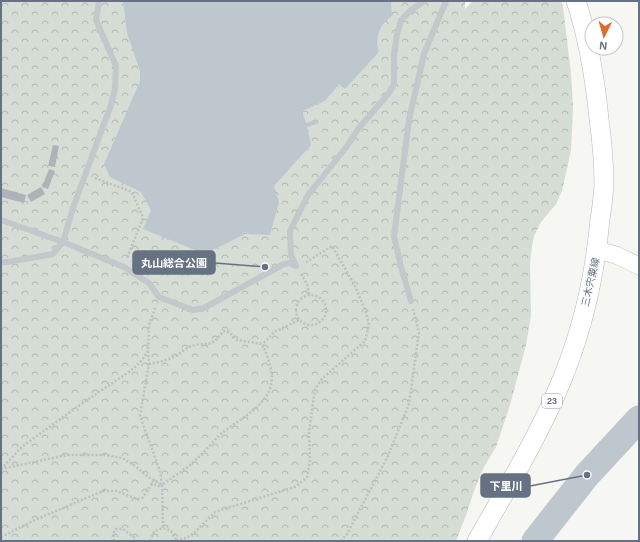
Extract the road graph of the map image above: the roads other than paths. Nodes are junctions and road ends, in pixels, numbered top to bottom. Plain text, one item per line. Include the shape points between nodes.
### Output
1 (99, 1) edge
2 (424, 1) edge
3 (446, 1) edge
4 (576, 1) edge
5 (1, 220) edge
6 (63, 242) junction
7 (597, 250) junction
8 (1, 262) edge
9 (639, 266) edge
10 (411, 301) road end
11 (477, 541) edge

1 - 6 lane via 96,20 116,66 116,89
2 - 6 lane via 401,20 394,55 394,84 308,195 290,231 291,255 296,266 284,264 204,308 193,310 159,297 149,283 124,267
3 - 10 lane via 424,54 411,112 394,236
4 - 7 main road, 三木宍粟線 / 23 via 589,46 602,139 604,186
5 - 6 lane
6 - 8 lane via 53,254
7 - 9 street via 616,254
7 - 11 main road, 三木宍粟線 / 23 via 576,340 558,389

